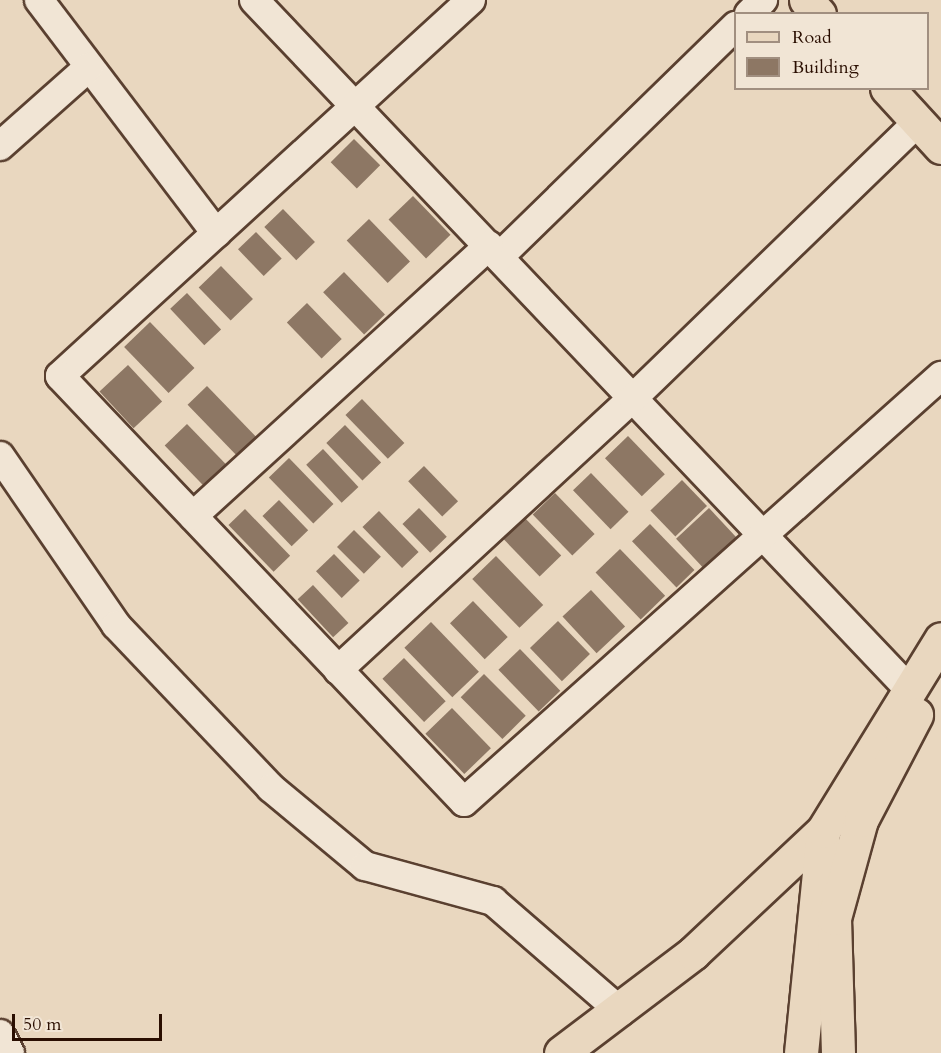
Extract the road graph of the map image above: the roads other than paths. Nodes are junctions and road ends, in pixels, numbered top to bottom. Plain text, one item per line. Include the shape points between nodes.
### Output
1 (39, 0) edge
2 (254, 0) edge
3 (471, 0) edge
4 (763, 0) edge
5 (806, 0) edge
6 (751, 12) edge
7 (817, 12) edge
8 (734, 27) edge
9 (89, 67) junction
10 (889, 90) edge
11 (355, 105) junction
12 (918, 122) junction
13 (0, 146) edge
14 (941, 147) edge
15 (216, 233) junction
16 (494, 251) junction
17 (941, 376) edge
18 (633, 398) junction
19 (0, 456) edge
20 (193, 516) junction
21 (763, 535) junction
22 (941, 639) edge
23 (941, 668) edge
24 (338, 670) junction
25 (908, 688) junction
26 (823, 831) junction
27 (621, 1012) junction
28 (561, 1053) edge
29 (801, 1053) edge
30 (838, 1053) edge

1 - 9 street
2 - 11 street
3 - 11 street
4 - 6 street
5 - 7 main road
8 - 16 street
9 - 13 street
9 - 15 street
10 - 12 main road
11 - 15 street
11 - 16 street
12 - 14 main road
12 - 18 street
15 - 20 street via 60,376
16 - 18 street
16 - 20 street
17 - 21 street
18 - 21 street
18 - 24 street
19 - 27 street via 116,625 271,788 364,866 493,901
20 - 24 street
21 - 24 street via 464,802
21 - 25 street
22 - 25 main road
23 - 30 main road via 861,820 834,918
25 - 26 main road
26 - 27 main road via 693,953
26 - 29 main road
27 - 28 main road

